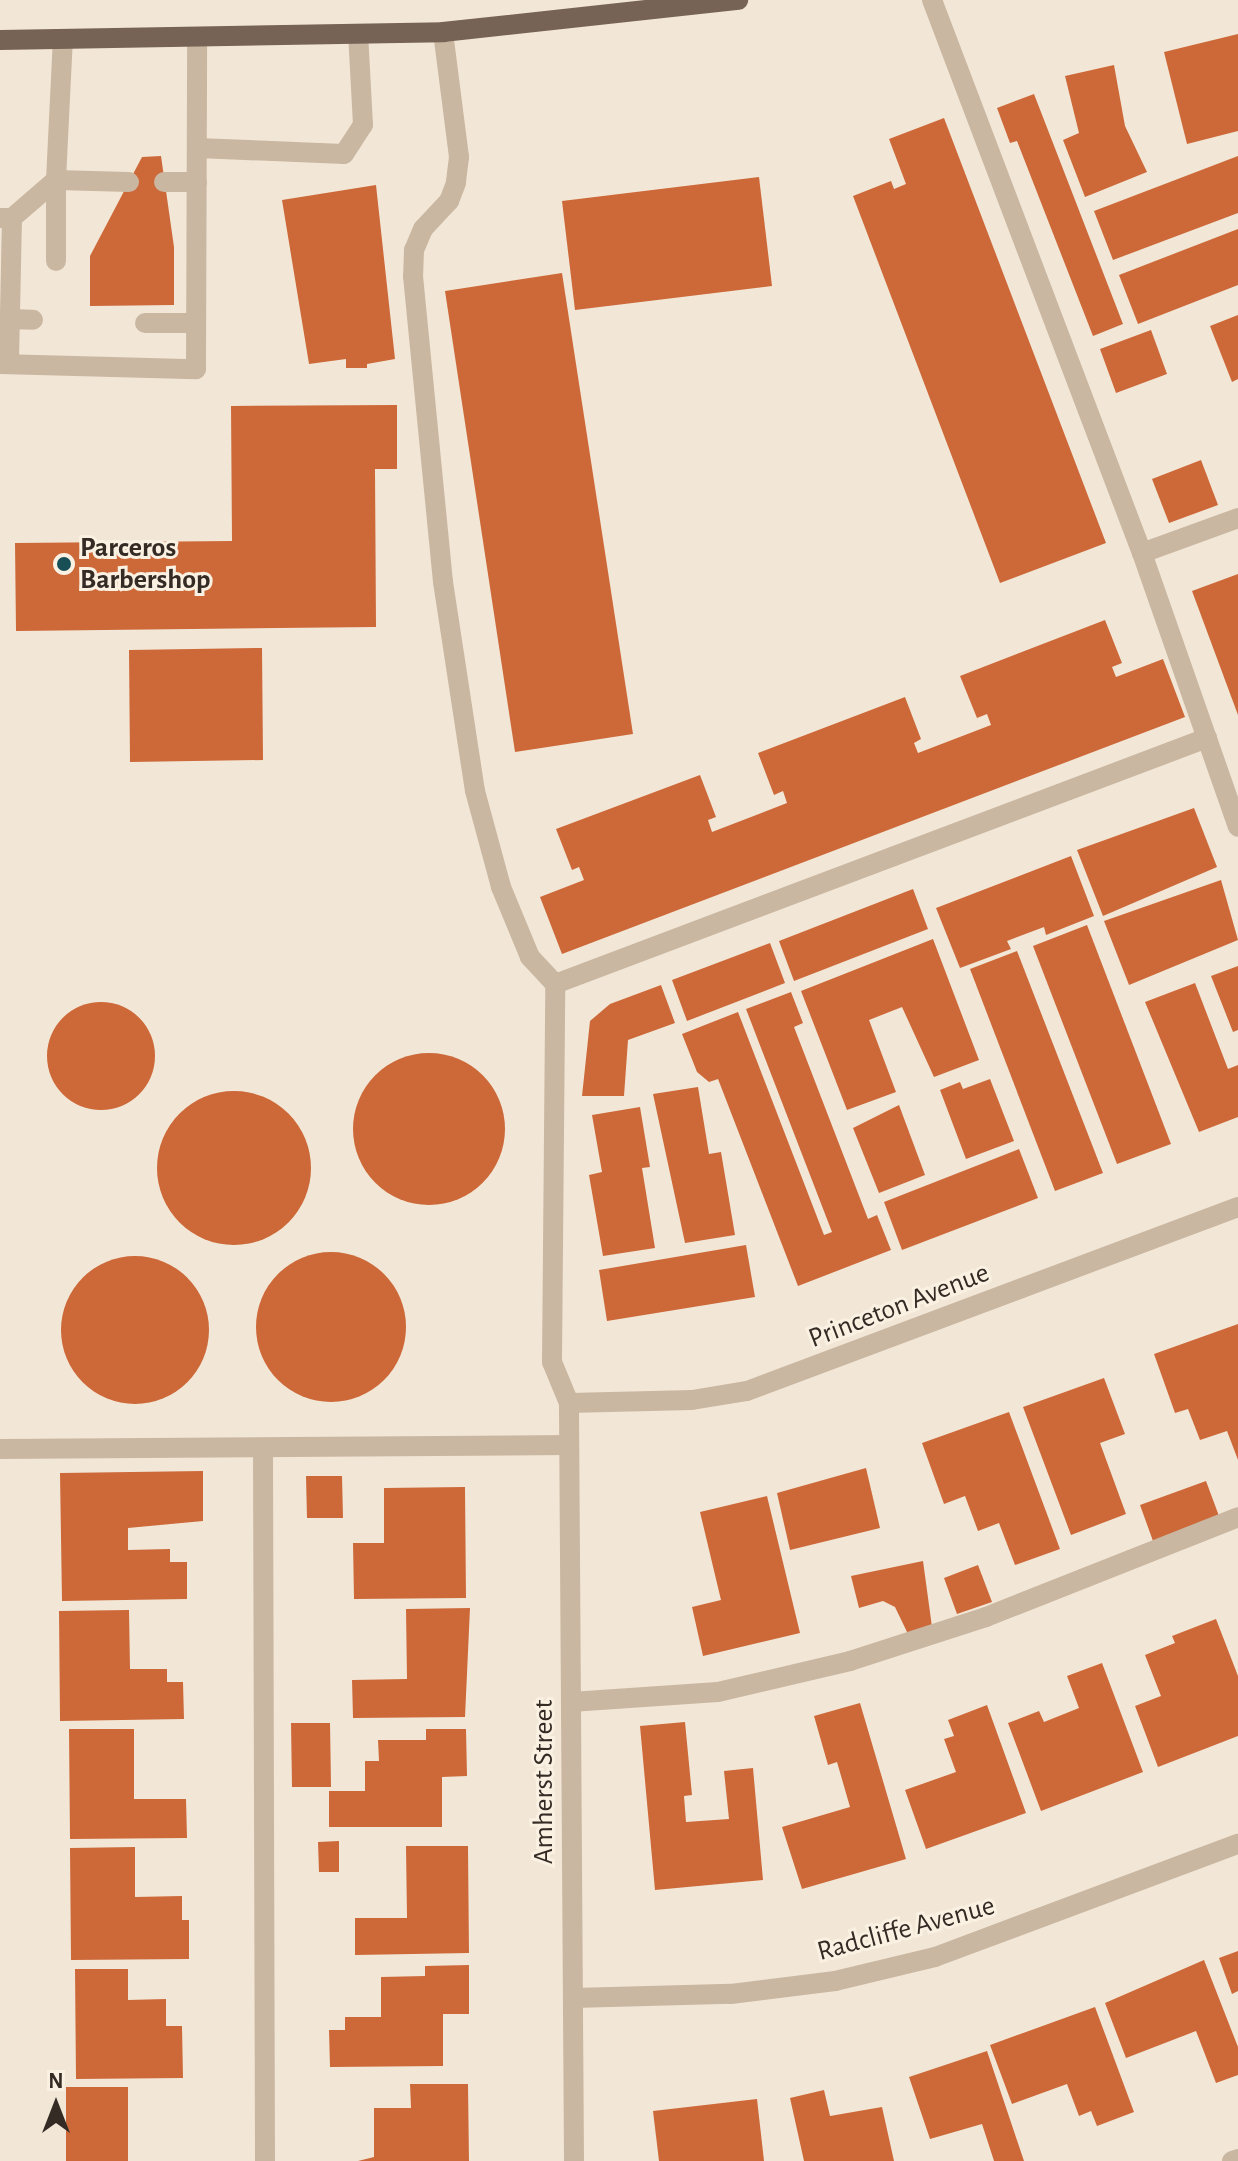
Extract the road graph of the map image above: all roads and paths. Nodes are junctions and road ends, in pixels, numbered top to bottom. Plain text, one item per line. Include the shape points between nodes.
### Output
1 (738, 0) edge
2 (932, 0) edge
3 (443, 32) junction
4 (358, 34) junction
5 (63, 39) junction
6 (197, 39) junction
7 (0, 40) edge
8 (197, 148) junction
9 (56, 180) junction
10 (129, 182) dead end
11 (164, 182) dead end
12 (197, 182) junction
13 (6, 218) edge
14 (56, 261) dead end
15 (10, 319) junction
16 (33, 320) dead end
17 (145, 323) dead end
18 (196, 323) junction
19 (5, 364) edge
20 (1238, 518) edge
21 (1142, 553) junction
22 (1207, 738) junction
23 (1238, 827) edge
24 (555, 984) junction
25 (1238, 1207) edge
26 (569, 1403) junction
27 (569, 1445) junction
28 (263, 1448) junction
29 (0, 1449) edge
30 (1238, 1517) edge
31 (571, 1702) junction
32 (1238, 1844) edge
33 (573, 1998) junction
34 (1238, 2159) edge
35 (265, 2161) edge
36 (574, 2161) edge
37 (1232, 2161) edge

1 - 3 main road
2 - 21 street
3 - 4 main road
3 - 24 street via 459,157 456,183 449,201 423,229 414,250 413,276 443,582 475,791 497,874 530,957
4 - 6 main road
4 - 8 street via 363,125 344,154
5 - 6 main road
5 - 7 main road
5 - 9 street
6 - 8 street
8 - 12 street
9 - 10 street
9 - 13 street
9 - 14 street
11 - 12 street
12 - 18 street
13 - 15 street
15 - 16 street
15 - 19 street
17 - 18 street
18 - 19 street via 196,369
20 - 21 street
21 - 22 street
22 - 23 street
22 - 24 street
24 - 26 street via 552,1362
25 - 26 street, Princeton Avenue via 747,1391 692,1400
26 - 27 street, Amherst Street
27 - 28 street
27 - 31 street, Amherst Street
28 - 29 street
28 - 35 street
30 - 31 street via 986,1617 850,1661 718,1692
31 - 33 street, Amherst Street
32 - 33 street, Radcliffe Avenue via 935,1957 835,1981 731,1994
33 - 36 street, Amherst Street
34 - 37 street

